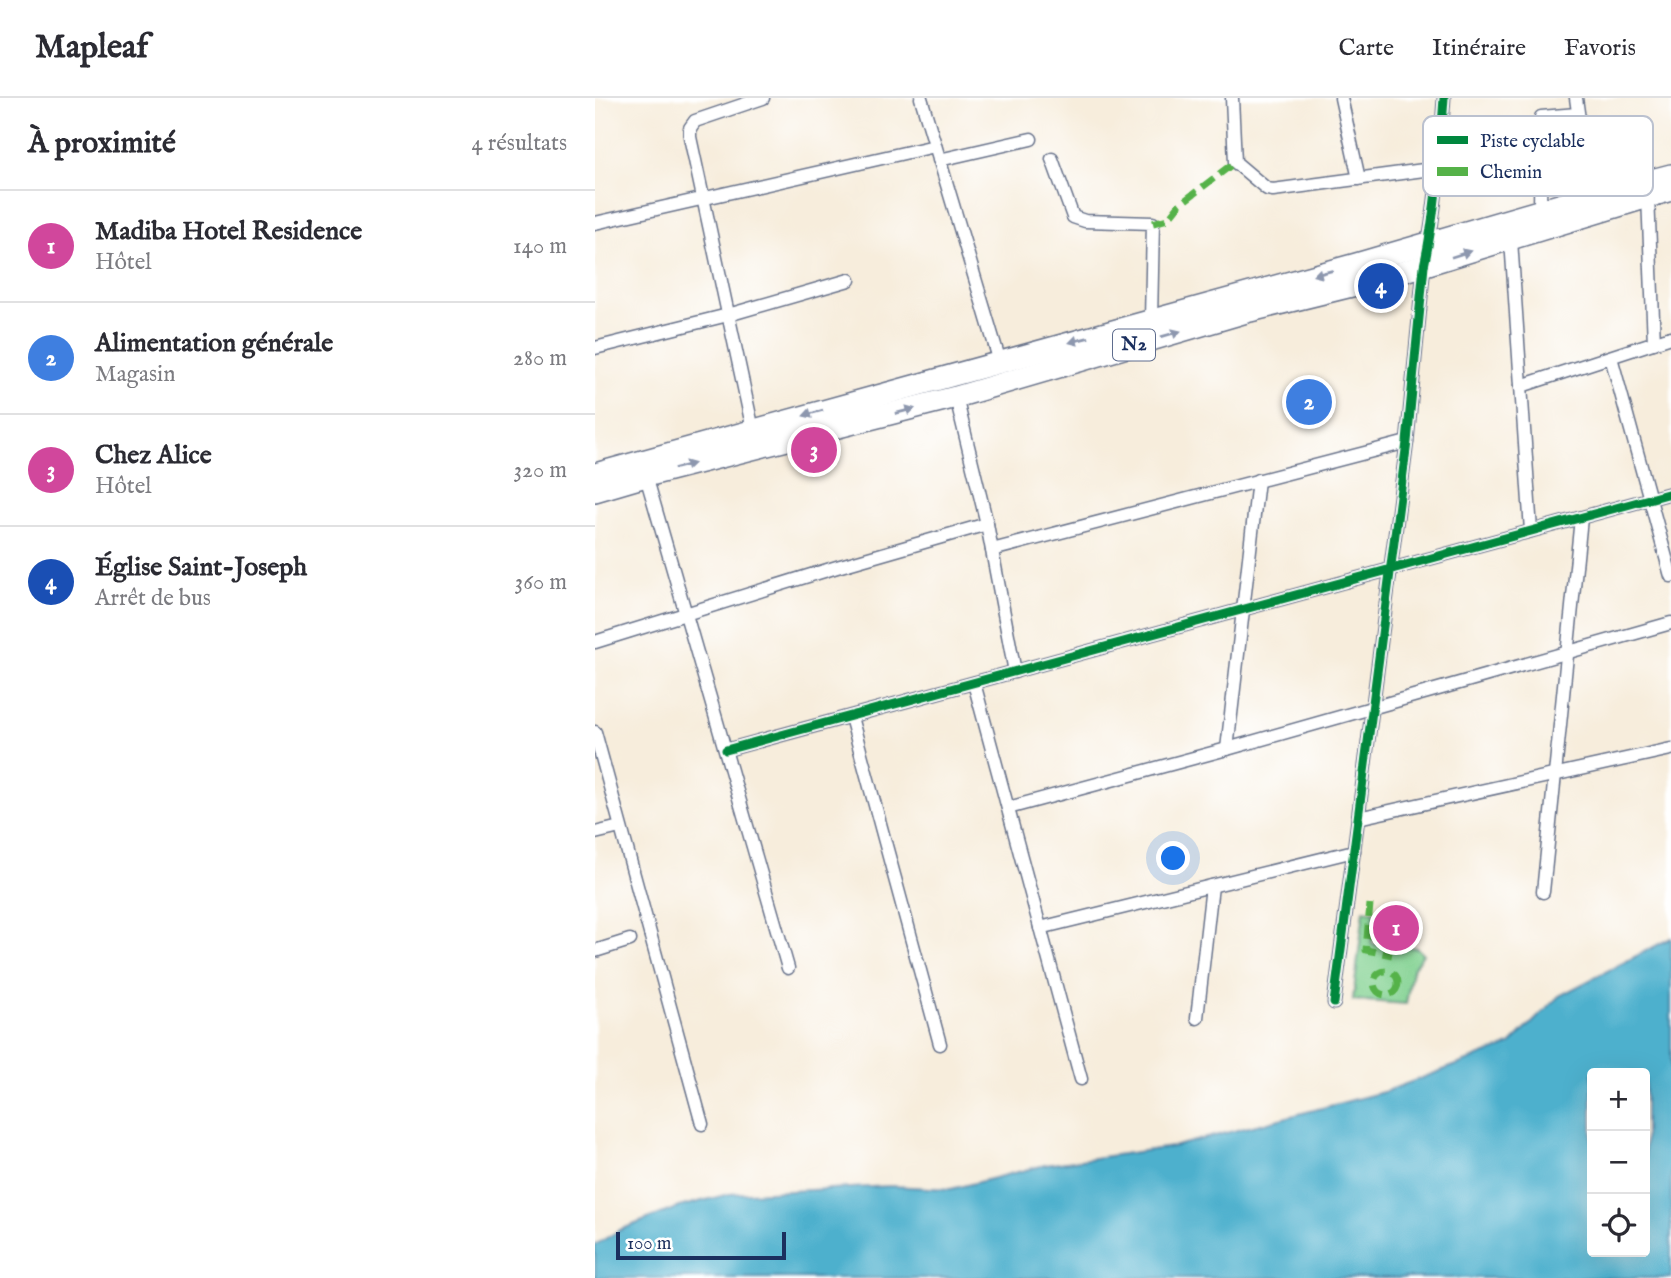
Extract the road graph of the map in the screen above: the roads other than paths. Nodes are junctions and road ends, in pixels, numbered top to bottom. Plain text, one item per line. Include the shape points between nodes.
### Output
1 (764, 98) edge
2 (922, 98) edge
3 (1231, 98) edge
4 (1341, 98) edge
5 (1444, 98) edge
6 (1576, 98) edge
7 (1577, 114) joint
8 (1443, 116) edge
9 (1553, 116) edge
10 (1031, 139) dead end
11 (935, 146) junction
12 (1052, 159) dead end
13 (939, 160) junction
14 (1423, 170) edge
15 (1671, 175) edge
16 (1359, 178) junction
17 (1653, 180) edge
18 (1671, 190) edge
19 (1653, 195) edge
20 (1435, 196) edge
21 (1540, 196) edge
22 (1590, 196) edge
23 (1648, 196) joint
24 (701, 198) junction
25 (1540, 212) junction
26 (595, 223) edge
27 (1511, 240) junction
28 (1429, 243) junction
29 (1423, 266) junction
30 (849, 281) dead end
31 (728, 314) junction
32 (1151, 320) junction
33 (1671, 337) edge
34 (1654, 343) junction
35 (595, 348) edge
36 (1611, 357) junction
37 (1000, 362) junction
38 (1521, 386) junction
39 (957, 397) junction
40 (753, 430) junction
41 (1406, 442) junction
42 (595, 474) edge
43 (646, 475) junction
44 (1258, 480) junction
45 (595, 491) edge
46 (1671, 493) edge
47 (1650, 499) junction
48 (1581, 518) junction
49 (987, 524) junction
50 (1531, 531) junction
51 (992, 550) junction
52 (1389, 569) junction
53 (1671, 576) edge
54 (1241, 611) junction
55 (686, 614) junction
56 (1671, 623) edge
57 (595, 642) edge
58 (1568, 654) junction
59 (1015, 672) junction
60 (974, 683) junction
61 (1372, 707) junction
62 (851, 717) junction
63 (595, 732) edge
64 (1227, 749) junction
65 (1671, 749) edge
66 (597, 750) edge
67 (726, 750) junction
68 (1556, 775) junction
69 (1008, 808) junction
70 (1358, 818) junction
71 (620, 827) junction
72 (595, 834) edge
73 (1355, 851) junction
74 (1212, 886) junction
75 (1543, 892) dead end
76 (1040, 928) junction
77 (630, 940) dead end
78 (595, 950) edge
79 (788, 968) dead end
80 (1334, 1003) dead end
81 (1197, 1018) dead end
82 (940, 1044) dead end
83 (1081, 1079) dead end
84 (702, 1124) dead end

1 - 24 street via 692,124 689,136
2 - 11 street
3 - 16 street via 1235,162 1261,185 1273,190
4 - 16 street
5 - 8 street
6 - 7 street
7 - 9 street
10 - 13 street
11 - 13 street
11 - 24 street
12 - 32 street via 1073,216 1079,220 1153,223
13 - 37 street
14 - 16 street
15 - 17 highway, N2
18 - 19 highway, N2
20 - 28 street
21 - 25 street
22 - 25 highway, N2
23 - 27 highway, N2
23 - 34 street
24 - 26 street
24 - 31 street
25 - 28 highway, N2
29 -> 27 highway, N2
27 - 38 street
28 - 29 street
28 -> 32 highway, N2
39 -> 29 highway, N2
29 - 41 street
30 - 31 street
31 - 35 street
31 - 40 street
32 -> 37 highway, N2
33 - 34 street
34 - 36 street
36 - 38 street
36 - 47 street
37 -> 40 highway, N2
38 - 50 street
43 -> 39 highway, N2
39 - 49 street
40 - 42 highway, N2
41 - 44 street
41 - 52 street
43 - 45 highway, N2
43 - 55 street
44 - 51 street
44 - 54 street
46 - 47 street
47 - 48 street
47 - 53 street
48 - 50 street
48 - 58 street
49 - 51 street
49 - 55 street
50 - 52 street
51 - 59 street
52 - 54 street
52 - 61 street
54 - 59 street
54 - 64 street
55 - 57 street
55 - 67 street
56 - 58 street
58 - 61 street
58 - 68 street
59 - 60 street
60 - 62 street
60 - 69 street
61 - 64 street
61 - 70 street
62 - 67 street
62 - 82 street
63 - 66 street
64 - 69 street
65 - 68 street
66 - 71 street
67 - 79 street
68 - 70 street
68 - 75 street
69 - 76 street
70 - 73 street
71 - 72 street
71 - 84 street
73 - 74 street
73 - 80 street
74 - 76 street
74 - 81 street
76 - 83 street
77 - 78 street

